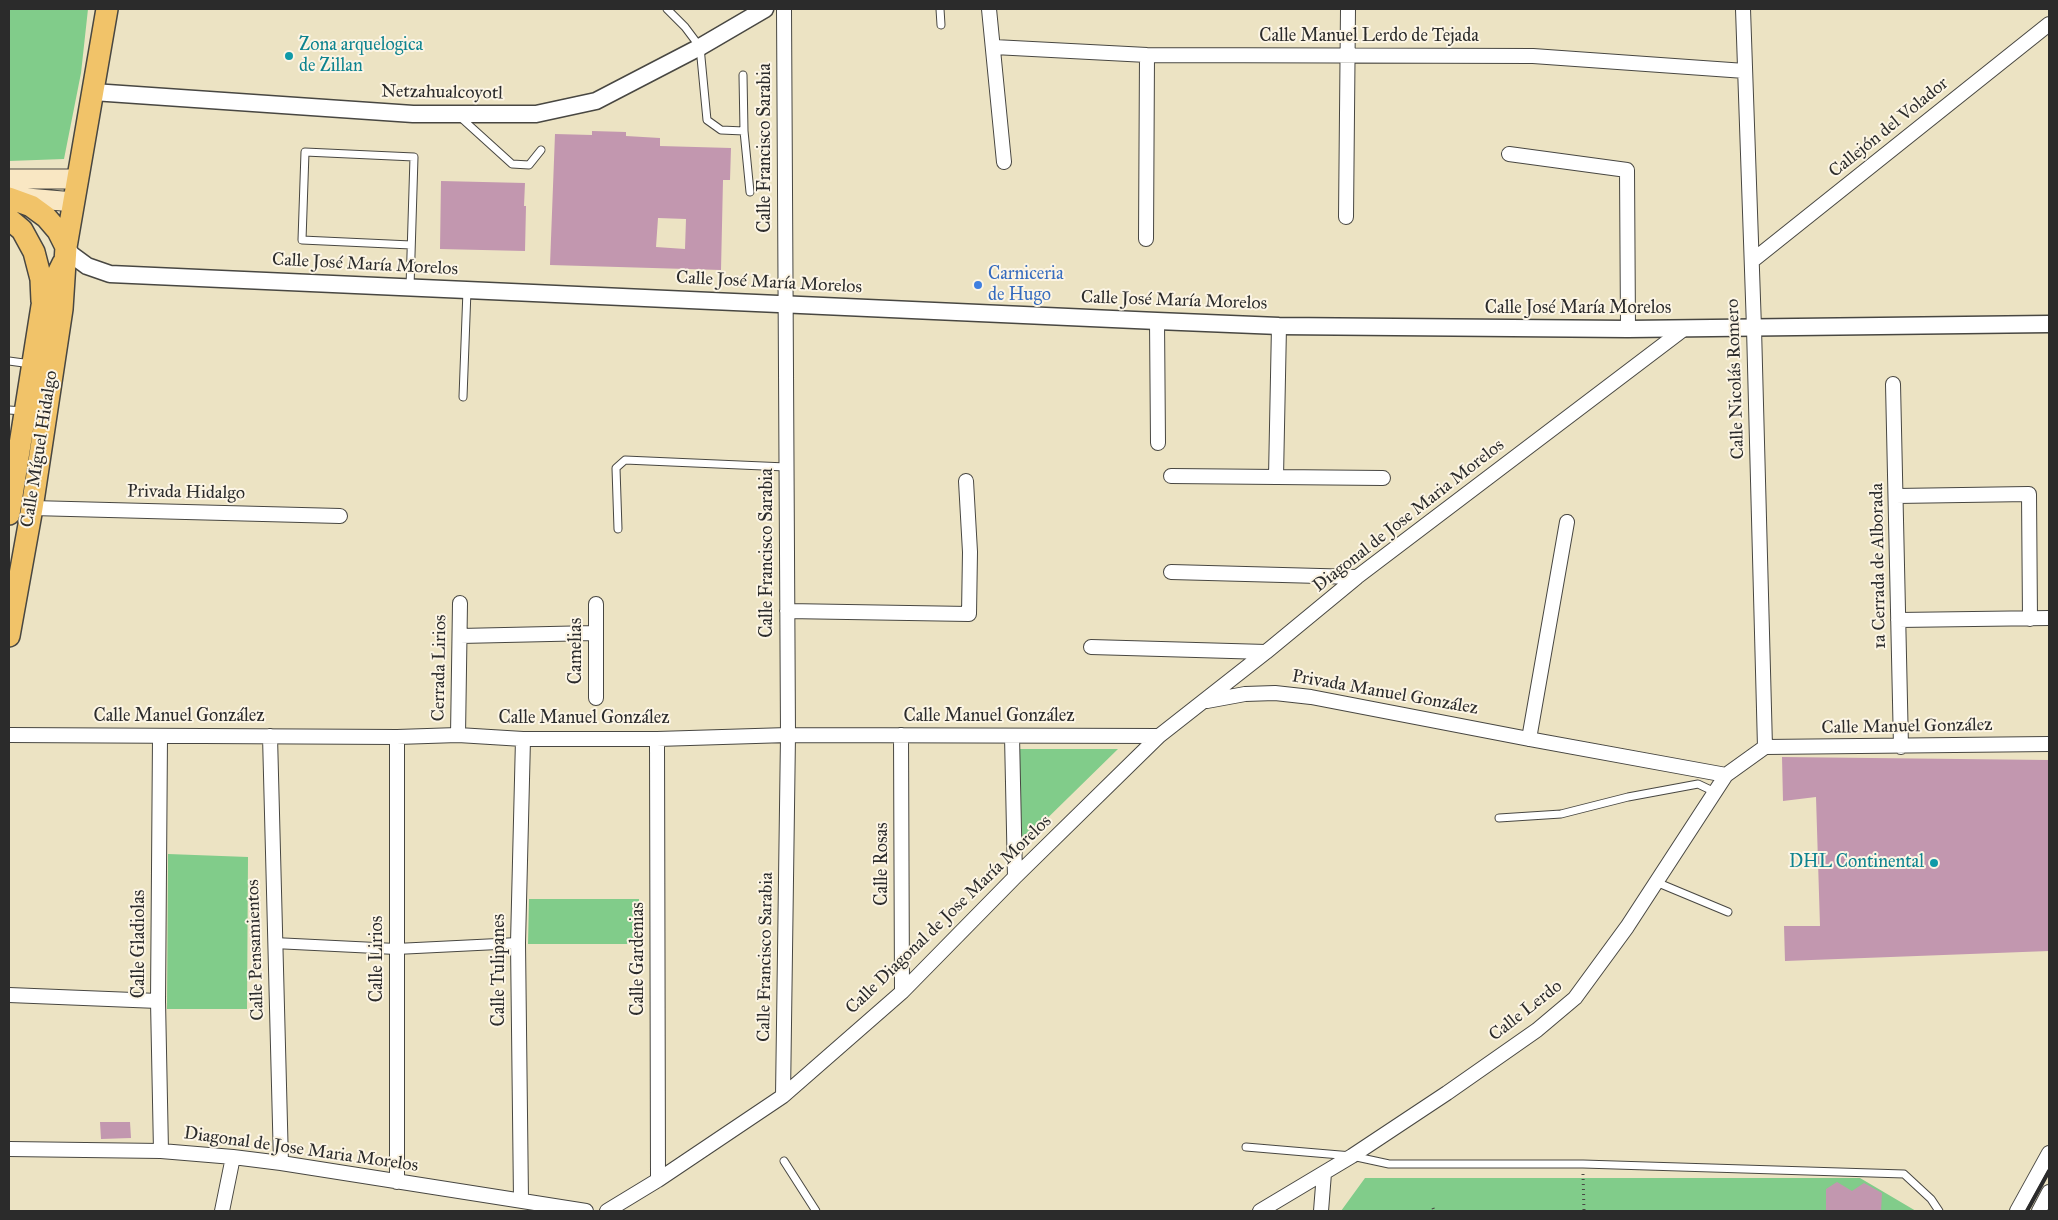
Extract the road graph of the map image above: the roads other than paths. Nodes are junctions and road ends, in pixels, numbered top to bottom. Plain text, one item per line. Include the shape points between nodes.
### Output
1 (107, 9) edge
2 (667, 9) edge
3 (765, 9) edge
4 (784, 9) edge
5 (940, 9) edge
6 (989, 9) edge
7 (1348, 9) edge
8 (1743, 9) edge
9 (2049, 24) edge
10 (941, 25) dead end
11 (700, 48) junction
12 (994, 48) junction
13 (1148, 55) junction
14 (1349, 56) junction
15 (1744, 71) junction
16 (743, 75) dead end
17 (93, 92) junction
18 (457, 114) junction
19 (744, 131) junction
20 (540, 150) dead end
21 (1510, 154) dead end
22 (1004, 162) dead end
23 (9, 179) edge
24 (78, 179) junction
25 (750, 192) dead end
26 (9, 197) edge
27 (74, 202) junction
28 (1346, 217) dead end
29 (9, 219) edge
30 (1146, 239) dead end
31 (411, 245) junction
32 (65, 254) junction
33 (1752, 261) junction
34 (410, 287) junction
35 (467, 290) junction
36 (786, 304) junction
37 (42, 306) junction
38 (1157, 321) junction
39 (2049, 324) edge
40 (1279, 326) junction
41 (1754, 328) junction
42 (1628, 329) junction
43 (1684, 329) junction
44 (9, 361) edge
45 (32, 364) junction
46 (1893, 384) dead end
47 (463, 397) dead end
48 (17, 410) edge
49 (1158, 444) dead end
50 (786, 467) junction
51 (1172, 476) dead end
52 (1276, 477) junction
53 (1383, 478) dead end
54 (966, 481) dead end
55 (1896, 496) junction
56 (32, 508) junction
57 (9, 514) edge
58 (340, 516) dead end
59 (1567, 522) dead end
60 (618, 529) dead end
61 (1171, 572) dead end
62 (1357, 577) junction
63 (460, 603) dead end
64 (596, 604) dead end
65 (787, 610) junction
66 (2049, 618) edge
67 (2030, 619) junction
68 (1898, 620) junction
69 (595, 633) junction
70 (9, 636) edge
71 (460, 636) junction
72 (1091, 647) dead end
73 (1266, 652) junction
74 (596, 698) dead end
75 (1204, 702) junction
76 (9, 735) edge
77 (458, 735) junction
78 (788, 735) junction
79 (901, 735) junction
80 (270, 736) junction
81 (1012, 736) junction
82 (1159, 736) junction
83 (160, 737) junction
84 (397, 737) junction
85 (523, 739) junction
86 (657, 739) junction
87 (1529, 739) junction
88 (2049, 744) edge
89 (1901, 746) junction
90 (1765, 747) junction
91 (1726, 775) junction
92 (1715, 792) junction
93 (1499, 818) dead end
94 (1015, 878) junction
95 (1656, 882) junction
96 (1728, 912) dead end
97 (274, 943) junction
98 (518, 943) junction
99 (396, 949) junction
100 (902, 992) junction
101 (9, 995) edge
102 (158, 1001) junction
103 (783, 1096) junction
104 (1246, 1147) dead end
105 (9, 1149) edge
106 (161, 1151) junction
107 (2049, 1153) edge
108 (1352, 1156) junction
109 (233, 1157) junction
110 (784, 1161) dead end
111 (281, 1163) junction
112 (1324, 1173) junction
113 (658, 1180) junction
114 (397, 1182) junction
115 (2049, 1192) edge
116 (521, 1200) junction
117 (222, 1211) edge
118 (586, 1211) edge
119 (607, 1211) edge
120 (816, 1211) edge
121 (1260, 1211) edge
122 (1321, 1211) edge
123 (1939, 1211) edge
124 (2016, 1211) edge
125 (2039, 1211) edge

1 - 17 main road, Calle Míguel Hidalgo
2 - 11 lane
3 - 11 street, Netzahualcoyotl
4 - 36 street, Calle Francisco Sarabia
5 - 10 lane
6 - 12 street
7 - 14 street
8 - 15 street, Calle Nicolás Romero
9 - 33 street, Callejón del Volador
11 - 18 street, Netzahualcoyotl via 596,101 536,114
11 - 19 lane via 707,120 721,130
12 - 13 street, Calle Manuel Lerdo de Tejada
12 - 22 street
13 - 14 street, Calle Manuel Lerdo de Tejada
13 - 30 street
14 - 15 street, Calle Manuel Lerdo de Tejada via 1532,56
14 - 28 street
15 - 33 street, Calle Nicolás Romero
16 - 19 lane
17 - 18 street, Netzahualcoyotl via 413,114
17 - 24 main road, Calle Míguel Hidalgo
18 - 20 lane via 512,164 529,165
19 - 25 lane
21 - 42 street via 1627,170
23 - 24 main road
24 - 27 main road, Calle Míguel Hidalgo
26 - 27 main road
26 - 32 main road via 46,217 58,231
27 - 32 main road, Calle Míguel Hidalgo
29 - 37 main road via 22,230 34,252 41,279
31 - 31 lane via 414,157 305,152 302,240
31 - 34 lane
32 - 34 street, Calle José María Morelos via 110,274
32 - 37 main road, Calle Míguel Hidalgo
32 - 56 main road, Calle Míguel Hidalgo via 62,309
33 - 41 street, Calle Nicolás Romero
34 - 35 street, Calle José María Morelos
35 - 36 street, Calle José María Morelos
35 - 47 lane
36 - 38 street, Calle José María Morelos
36 - 50 street, Calle Francisco Sarabia
37 - 45 main road, Calle Míguel Hidalgo
38 - 40 street, Calle José María Morelos
38 - 49 street
39 - 41 street, Calle José María Morelos
40 - 42 street, Calle José María Morelos
40 - 52 street
41 - 43 street, Calle José María Morelos
41 - 90 street, Calle Nicolás Romero
42 - 43 street, Calle José María Morelos
43 - 62 street, Diagonal de Jose Maria Morelos
44 - 45 lane
45 - 48 main road, Calle Míguel Hidalgo
46 - 55 street, 1a Cerrada de Alborada
48 - 57 main road, Calle Míguel Hidalgo
50 - 60 lane via 625,460 616,468
50 - 65 street, Calle Francisco Sarabia
51 - 52 street
52 - 53 street
54 - 65 street via 969,614
55 - 67 street via 2029,494
55 - 68 street, 1a Cerrada de Alborada
56 - 58 street, Privada Hidalgo
56 - 70 main road, Calle Míguel Hidalgo
59 - 87 street
61 - 62 street
62 - 73 street, Diagonal de Jose Maria Morelos
63 - 71 street, Cerrada Lirios
64 - 69 street, Camelias
65 - 78 street, Calle Francisco Sarabia
66 - 67 street
67 - 68 street
68 - 89 street, 1a Cerrada de Alborada
69 - 71 street
69 - 74 street, Camelias
71 - 77 street, Cerrada Lirios
72 - 73 street
73 - 75 street, Diagonal de Jose Maria Morelos
75 - 82 street, Diagonal de Jose Maria Morelos
75 - 87 street, Privada Manuel González via 1245,694 1312,697
76 - 83 street, Calle Manuel González
77 - 84 street, Calle Manuel González
77 - 85 street, Calle Manuel González
78 - 79 street, Calle Manuel González
78 - 86 street, Calle Manuel González
78 - 103 street, Calle Francisco Sarabia
79 - 81 street, Calle Manuel González
79 - 100 street, Calle Rosas
80 - 83 street, Calle Manuel González
80 - 84 street, Calle Manuel González
80 - 97 street, Calle Pensamientos
81 - 82 street, Calle Manuel González
81 - 94 street
82 - 94 street, Calle Diagonal de Jose María Morelos
83 - 102 street, Calle Gladiolas
84 - 99 street, Calle Lirios
85 - 86 street, Calle Manuel González
85 - 98 street, Calle Tulipanes
86 - 113 street, Calle Gardenias
87 - 91 street, Privada Manuel González
88 - 89 street, Calle Manuel González
89 - 90 street, Calle Manuel González
90 - 91 street, Calle Lerdo
91 - 92 street, Calle Lerdo
92 - 93 lane via 1698,784 1628,796 1560,814
92 - 95 street, Calle Lerdo
94 - 100 street, Calle Diagonal de Jose María Morelos
95 - 96 lane
95 - 108 street, Calle Lerdo via 1575,998 1530,1035
97 - 99 street
97 - 111 street, Calle Pensamientos
98 - 99 street
98 - 116 street, Calle Tulipanes
99 - 114 street, Calle Lirios
100 - 103 street, Calle Diagonal de Jose María Morelos
101 - 102 street
102 - 106 street, Calle Gladiolas
103 - 113 street, Calle Diagonal de Jose María Morelos
104 - 108 lane
105 - 106 street, Diagonal de Jose Maria Morelos
106 - 109 street, Diagonal de Jose Maria Morelos
107 - 124 street
108 - 112 street, Calle Lerdo
108 - 123 lane via 1389,1164 1583,1164 1904,1174
109 - 111 street, Diagonal de Jose Maria Morelos
109 - 117 street
110 - 120 lane
111 - 114 street, Diagonal de Jose Maria Morelos
112 - 121 street, Calle Lerdo
112 - 122 street
113 - 119 street, Calle Diagonal de Jose María Morelos
114 - 116 street, Diagonal de Jose Maria Morelos
115 - 125 street
116 - 118 street, Diagonal de Jose Maria Morelos

